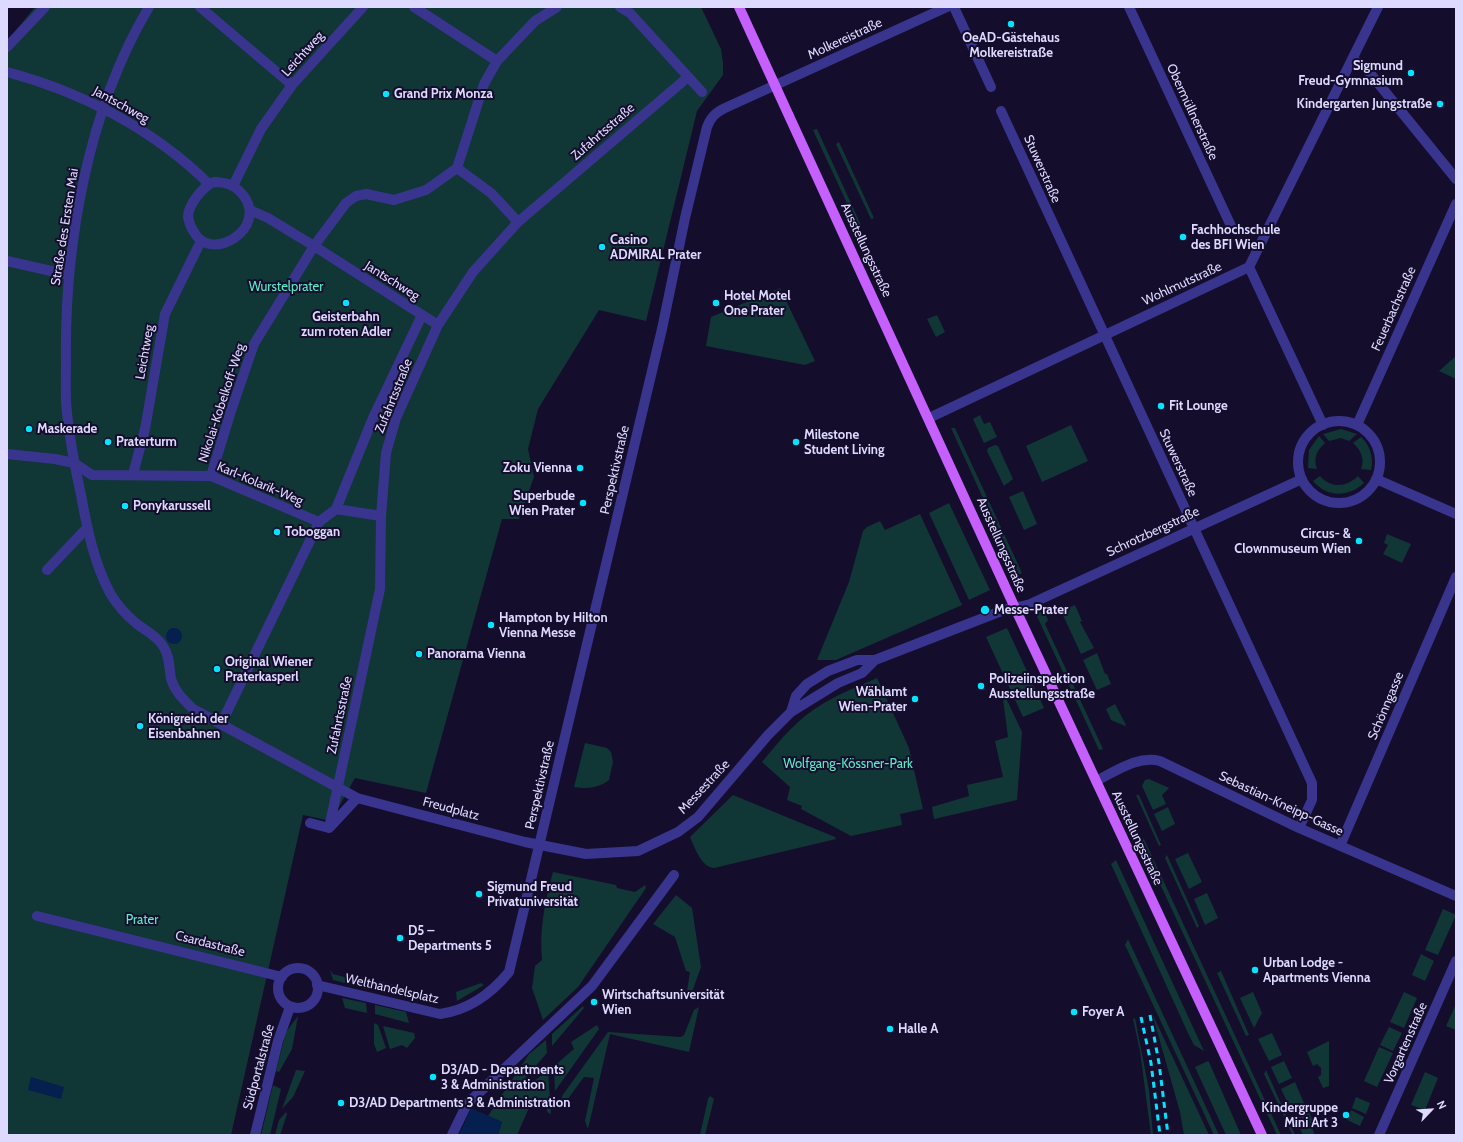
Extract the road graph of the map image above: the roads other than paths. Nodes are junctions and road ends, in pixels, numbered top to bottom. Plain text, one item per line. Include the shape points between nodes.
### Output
1 (45, 7) edge
2 (149, 7) edge
3 (200, 7) edge
4 (363, 7) edge
5 (414, 7) edge
6 (557, 7) edge
7 (620, 7) edge
8 (739, 7) edge
9 (946, 7) edge
10 (954, 7) edge
11 (1129, 7) edge
12 (1378, 7) edge
13 (7, 47) edge
14 (1352, 59) junction
15 (497, 61) junction
16 (7, 72) edge
17 (688, 77) junction
18 (292, 85) junction
19 (776, 85) junction
20 (991, 87) dead end
21 (702, 92) dead end
22 (102, 107) junction
23 (725, 108) joint
24 (1001, 111) dead end
25 (457, 168) junction
26 (1456, 179) edge
27 (209, 184) junction
28 (233, 186) junction
29 (1456, 204) edge
30 (250, 210) junction
31 (518, 222) junction
32 (1232, 228) dead end
33 (201, 241) junction
34 (314, 246) junction
35 (7, 261) edge
36 (1249, 267) junction
37 (69, 275) junction
38 (422, 315) junction
39 (438, 325) junction
40 (1104, 335) junction
41 (929, 418) junction
42 (1323, 425) junction
43 (1357, 425) junction
44 (7, 454) edge
45 (74, 463) junction
46 (133, 474) junction
47 (211, 476) junction
48 (1302, 479) junction
49 (1376, 479) junction
50 (336, 509) junction
51 (1456, 514) edge
52 (382, 516) junction
53 (319, 522) junction
54 (87, 528) junction
55 (1194, 528) junction
56 (47, 570) dead end
57 (1456, 577) edge
58 (1015, 608) junction
59 (875, 660) junction
60 (791, 712) junction
61 (221, 724) junction
62 (1096, 781) junction
63 (338, 786) junction
64 (357, 798) junction
65 (310, 823) dead end
66 (330, 828) junction
67 (1299, 828) junction
68 (539, 844) junction
69 (1340, 846) junction
70 (674, 875) dead end
71 (1456, 896) edge
72 (37, 916) dead end
73 (1456, 962) edge
74 (282, 977) junction
75 (317, 985) junction
76 (290, 1007) junction
77 (256, 1135) edge
78 (452, 1135) edge
79 (1262, 1135) edge
80 (1379, 1135) edge

1 - 13 street
2 - 22 street, Straße des Ersten Mai via 130,38
3 - 18 street
4 - 18 street, Leichtweg
5 - 15 street
6 - 15 street via 535,21
7 - 17 street via 630,13
8 - 19 main road, Ausstellungsstraße
9 - 19 street, Molkereistraße
10 - 20 street
11 - 32 street, Obermüllnerstraße
12 - 14 street
14 - 26 street via 1365,67
14 - 36 street
15 - 25 street via 484,84
16 - 22 street, Jantschweg via 44,82
17 - 21 street
17 - 31 street, Zufahrtsstraße
18 - 28 street, Leichtweg via 261,129
19 - 23 street, Molkereistraße
19 - 41 main road, Ausstellungsstraße
22 - 27 street, Jantschweg via 153,138
22 - 37 street, Straße des Ersten Mai via 89,156
23 - 68 street, Perspektivstraße via 710,118 684,218 662,329
24 - 40 street, Stuwerstraße
25 - 31 street via 491,192
25 - 34 street, Nikolai-Kobelkoff-Weg via 426,190 394,200 366,194 356,196 346,203
27 - 28 street via 223,182
27 - 33 street via 192,205 188,217 194,234
28 - 30 street via 246,199
29 - 43 street, Feuerbachstraße
30 - 33 street via 246,226 234,238 218,244
30 - 34 street, Jantschweg
31 - 39 street, Zufahrtsstraße via 473,272
33 - 46 street, Leichtweg via 165,314 145,429
34 - 38 street, Jantschweg
34 - 47 street, Nikolai-Kobelkoff-Weg via 254,344
35 - 37 street
36 - 40 street, Wohlmutstraße
36 - 42 street
37 - 45 street, Straße des Ersten Mai via 65,332 67,411
38 - 39 street, Jantschweg
38 - 50 street via 373,418
39 - 52 street, Zufahrtsstraße via 396,418 386,453
40 - 41 street, Wohlmutstraße
40 - 55 street, Stuwerstraße
41 - 58 main road, Ausstellungsstraße
42 - 43 street via 1338,421
42 - 48 street via 1310,434 1302,445 1299,463
43 - 49 street via 1369,434 1377,447 1380,463
44 - 45 street, Karl-Kolarik-Weg via 55,458
45 - 46 street, Karl-Kolarik-Weg via 92,475
45 - 54 street, Straße des Ersten Mai
46 - 47 street, Karl-Kolarik-Weg
47 - 53 street, Karl-Kolarik-Weg
48 - 49 street via 1320,498 1343,503 1364,495
48 - 55 street, Schrotzbergstraße
49 - 51 street
50 - 52 street
50 - 53 street
52 - 63 street, Zufahrtsstraße via 380,589
53 - 61 street
54 - 56 street
54 - 61 street via 101,574 118,605 163,645 167,652 173,682 179,695 193,708
55 - 58 street, Schrotzbergstraße via 1028,605
55 - 67 street, Stuwerstraße via 1312,783 1312,800
57 - 69 street, Schönngasse
58 - 59 street, Schrotzbergstraße
58 - 62 main road, Ausstellungsstraße
59 - 60 street via 862,673 838,683
59 - 60 street, Messestraße via 857,660 807,684 796,696
60 - 68 street, Messestraße via 698,817 678,832 638,851 586,854
61 - 63 street
62 - 67 street, Sebastian-Kneipp-Gasse via 1144,759 1160,761
62 - 79 main road, Ausstellungsstraße
63 - 64 street
63 - 66 street, Zufahrtsstraße
64 - 66 street
64 - 68 street, Freudplatz
65 - 66 street
67 - 69 street, Sebastian-Kneipp-Gasse
68 - 75 street, Welthandelsplatz via 509,972 476,1003 440,1014
69 - 71 street, Sebastian-Kneipp-Gasse
70 - 78 street via 610,970 467,1104
72 - 74 street, Csardastraße
73 - 80 street, Vorgartenstraße
74 - 75 street via 291,970 301,969 313,976
74 - 76 street via 278,988 279,994
75 - 76 street via 316,996 312,1002 302,1008
76 - 77 street, Südportalstraße via 278,1041

